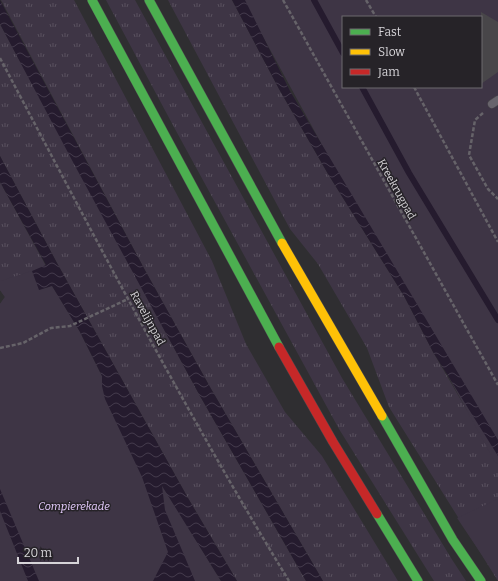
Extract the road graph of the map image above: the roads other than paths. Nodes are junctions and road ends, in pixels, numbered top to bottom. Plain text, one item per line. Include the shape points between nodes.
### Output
1 (92, 0) edge
2 (149, 0) edge
3 (418, 581) edge
4 (481, 581) edge

1 - 3 highway via 264,320 333,442
2 - 4 highway via 299,273 453,540

